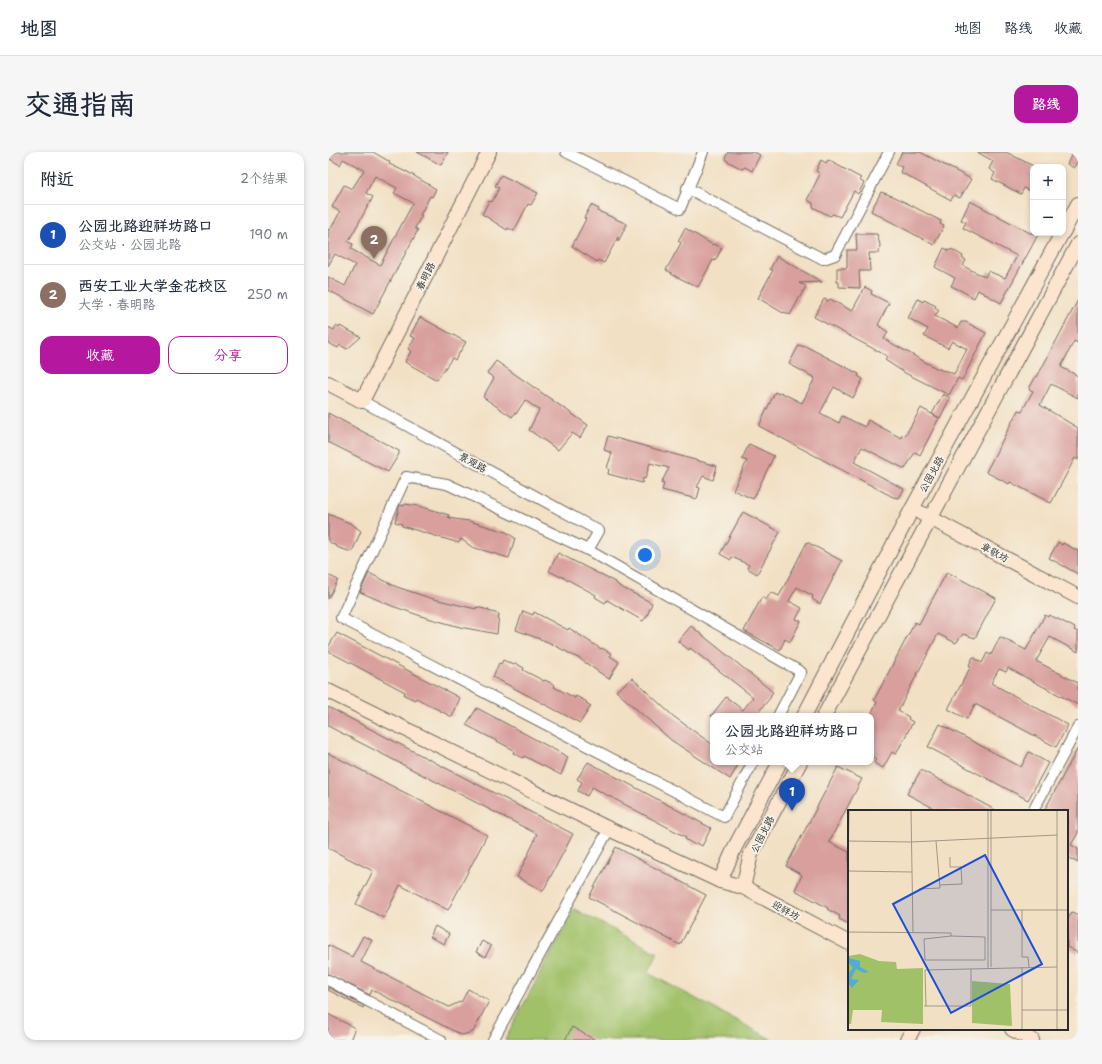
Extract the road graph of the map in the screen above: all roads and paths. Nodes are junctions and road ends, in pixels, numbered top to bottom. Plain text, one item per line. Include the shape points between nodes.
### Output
1 (489, 152) edge
2 (566, 152) edge
3 (703, 152) edge
4 (889, 152) edge
5 (687, 188) junction
6 (1078, 204) edge
7 (1066, 226) edge
8 (1061, 236) edge
9 (1078, 244) edge
10 (328, 383) edge
11 (362, 401) junction
12 (912, 508) junction
13 (930, 518) junction
14 (588, 550) junction
15 (1078, 597) edge
16 (328, 691) edge
17 (780, 713) edge
18 (806, 713) edge
19 (826, 713) edge
20 (1078, 727) edge
21 (752, 765) edge
22 (778, 765) edge
23 (798, 765) edge
24 (1034, 810) edge
25 (609, 829) junction
26 (720, 881) junction
27 (743, 887) junction
28 (848, 942) edge
29 (328, 980) edge
30 (912, 1030) edge
31 (1014, 1030) edge
32 (441, 1040) edge
33 (493, 1040) edge
34 (907, 1040) edge
35 (1032, 1040) edge

1 - 11 main road, 春明路
2 - 5 street via 680,209
3 - 5 street
4 - 5 street via 835,255 823,259
6 - 7 main road, 公园北路
8 - 12 main road, 公园北路
9 - 13 main road, 公园北路
10 - 11 main road, 景观路
11 - 14 street, 景观路 via 599,531
12 - 13 main road, 章敬坊
12 - 18 main road, 公园北路
13 - 15 main road, 章敬坊
13 - 19 main road, 公园北路
14 - 17 street via 801,672
14 - 21 street via 447,484 406,477 341,618 724,817
16 - 25 main road, 迎祥坊
20 - 24 street
22 - 26 main road, 公园北路
23 - 27 main road, 公园北路 via 752,854
25 - 26 main road, 迎祥坊
25 - 33 street
26 - 27 main road, 迎祥坊
27 - 28 main road, 迎祥坊
29 - 32 street
30 - 34 main road
31 - 35 main road

